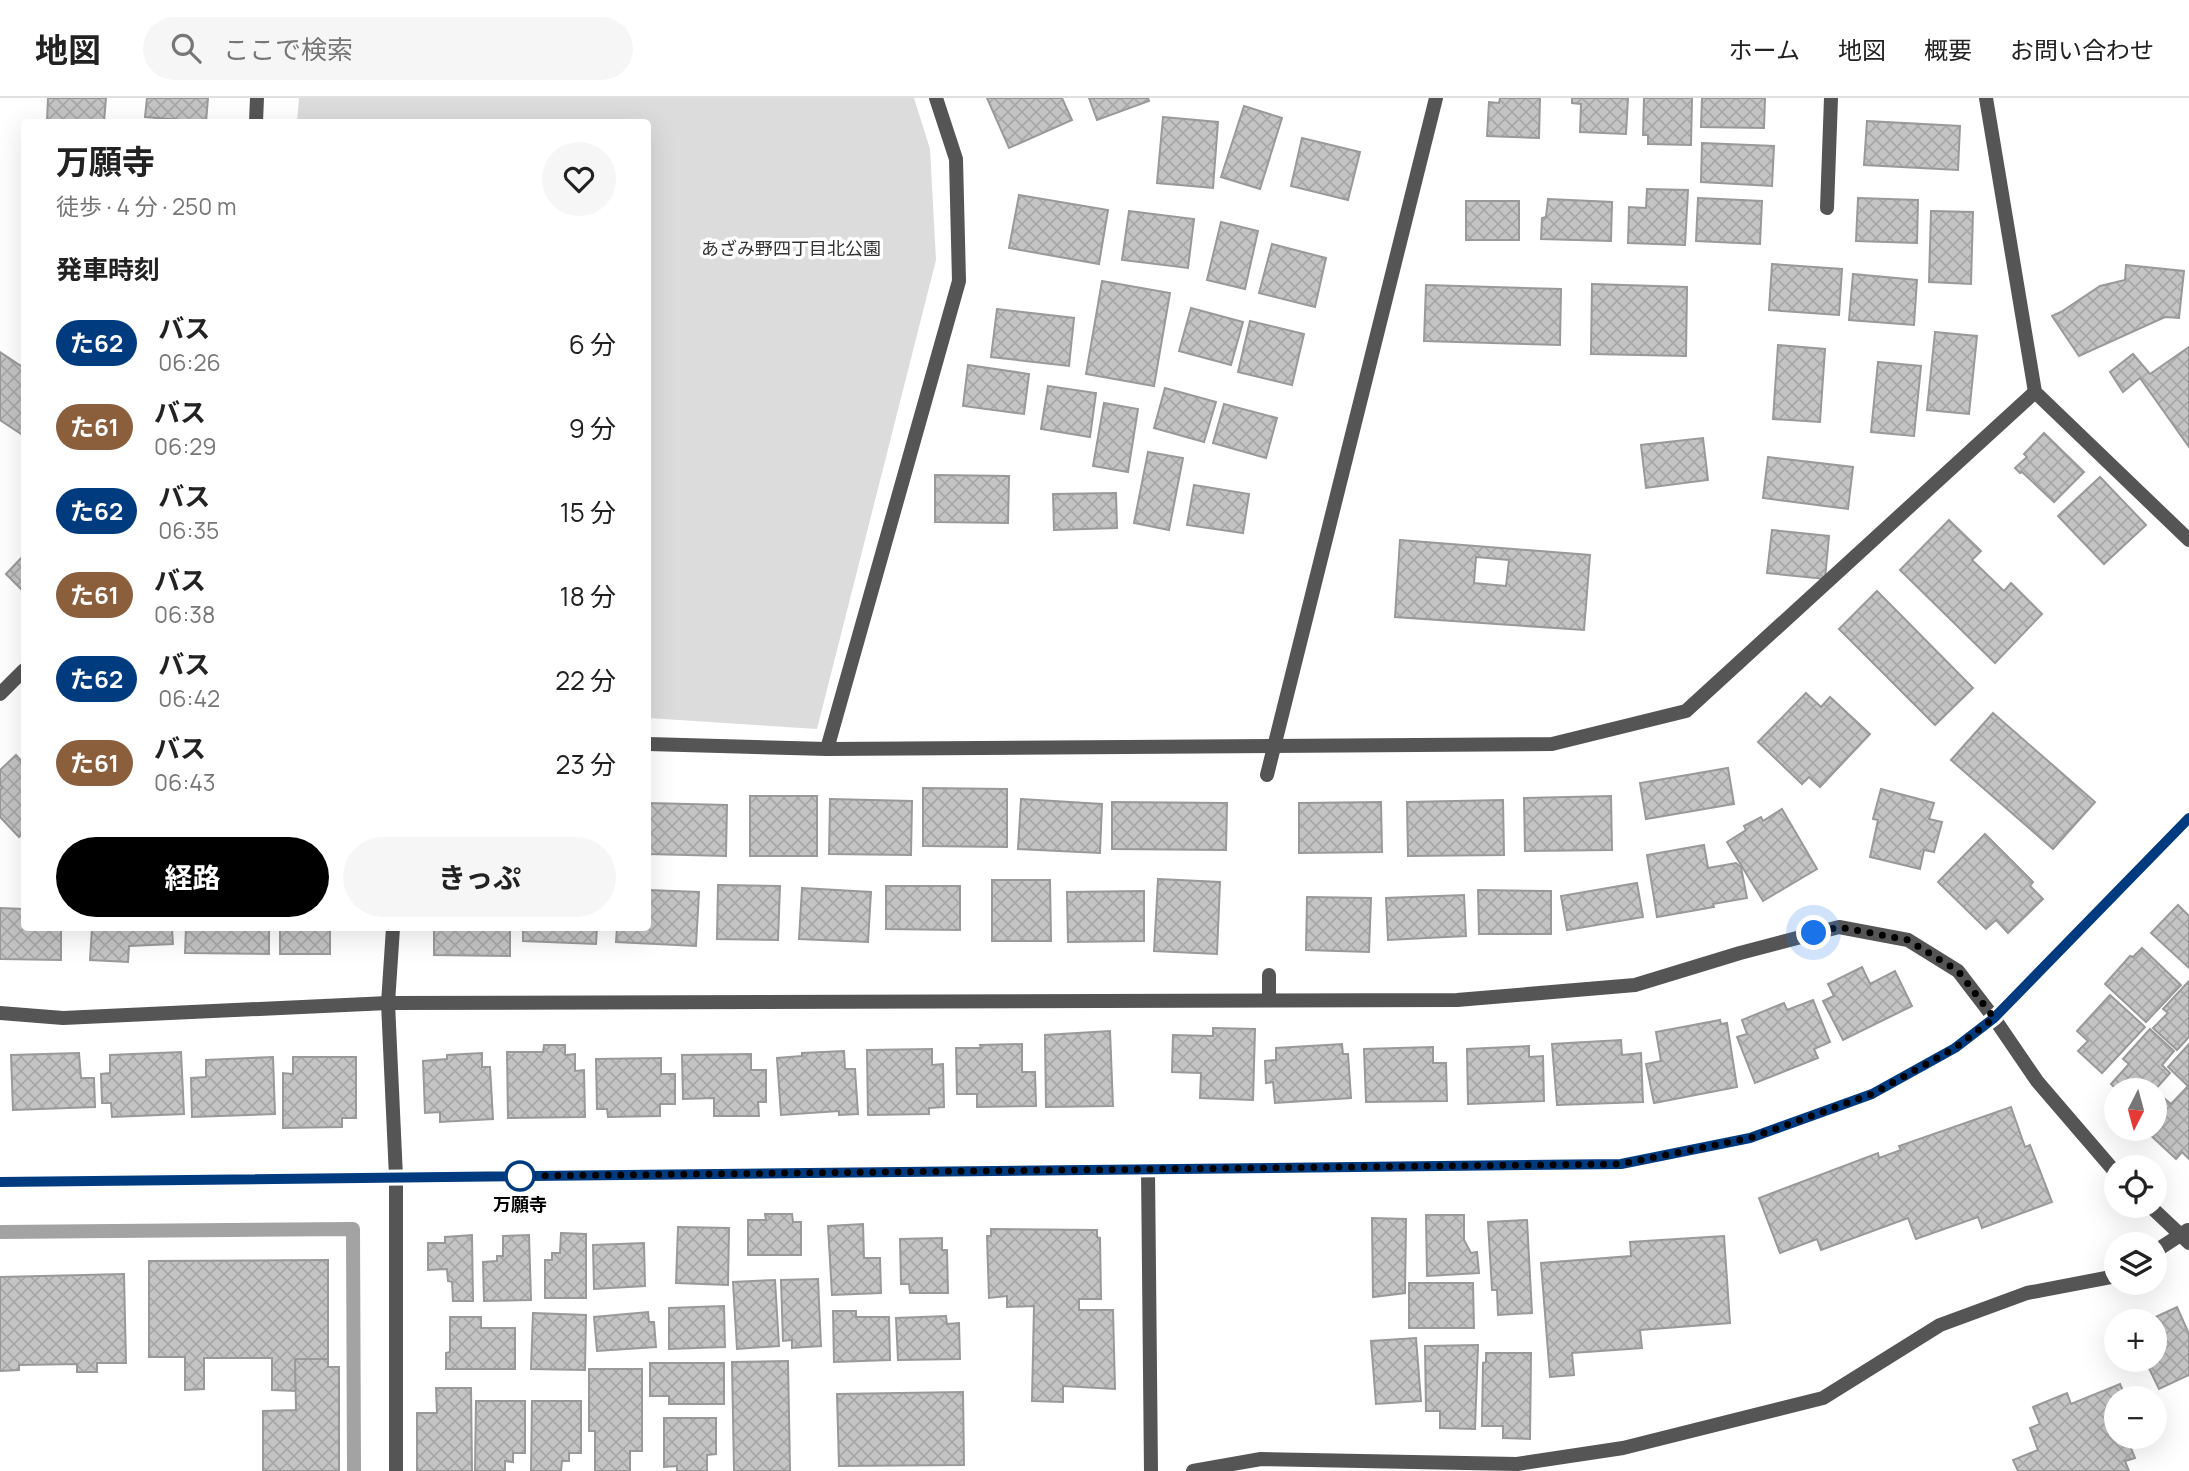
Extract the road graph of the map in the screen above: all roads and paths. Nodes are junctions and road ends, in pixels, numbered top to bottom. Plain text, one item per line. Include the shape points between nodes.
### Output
1 (257, 98) edge
2 (936, 98) edge
3 (1436, 98) edge
4 (1831, 98) edge
5 (1986, 98) edge
6 (256, 119) edge
7 (1827, 208) dead end
8 (2035, 392) junction
9 (2189, 540) edge
10 (21, 673) edge
11 (0, 694) edge
12 (651, 744) edge
13 (1273, 746) junction
14 (827, 749) junction
15 (1267, 775) dead end
16 (2189, 818) edge
17 (393, 931) edge
18 (1269, 975) dead end
19 (1269, 1000) junction
20 (388, 1003) junction
21 (0, 1013) edge
22 (1994, 1018) junction
23 (2104, 1159) edge
24 (1148, 1169) junction
25 (396, 1177) junction
26 (0, 1182) edge
27 (2164, 1218) edge
28 (2186, 1236) edge
29 (2167, 1246) edge
30 (2104, 1278) edge
31 (396, 1471) edge
32 (1151, 1471) edge
33 (1193, 1471) edge

1 - 6 street
2 - 14 street via 956,159 959,281
3 - 13 street
4 - 7 street
5 - 8 street
8 - 9 street
8 - 13 street via 1686,711 1552,744
10 - 11 street
12 - 14 street
13 - 14 street
13 - 15 street
16 - 22 street
17 - 20 street
18 - 19 street
19 - 20 street
19 - 22 street via 1457,1000 1635,985 1839,927 1908,940 1958,971
20 - 21 street via 63,1018
20 - 25 street
22 - 23 street via 2037,1081
22 - 24 street via 1955,1048 1872,1094 1750,1138 1621,1164
24 - 25 street
24 - 32 street
25 - 26 street
25 - 31 street
27 - 28 street
28 - 29 street
30 - 33 street via 2027,1293 1940,1325 1824,1398 1623,1448 1517,1464 1261,1459

